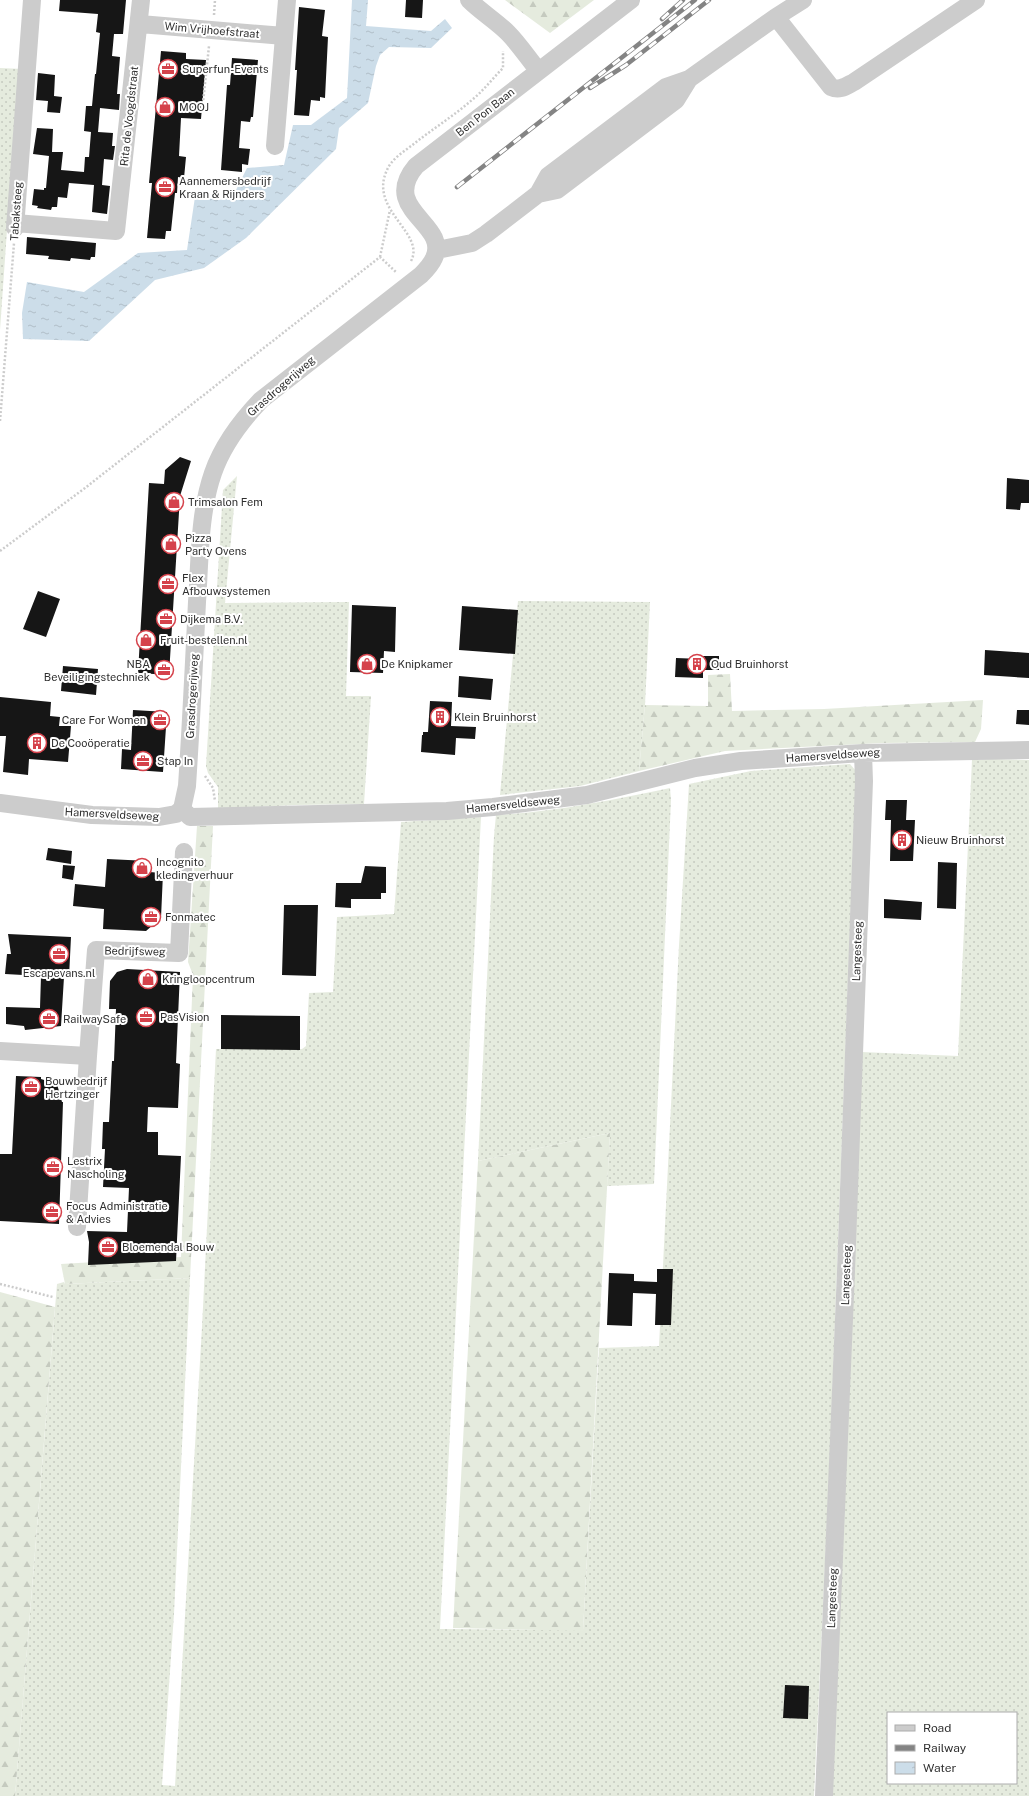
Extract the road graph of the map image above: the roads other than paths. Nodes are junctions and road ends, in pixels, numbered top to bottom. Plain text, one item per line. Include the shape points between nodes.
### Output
1 (32, 0) edge
2 (141, 0) edge
3 (287, 0) edge
4 (469, 0) edge
5 (631, 0) edge
6 (803, 0) edge
7 (976, 0) edge
8 (776, 17) junction
9 (140, 24) junction
10 (284, 36) junction
11 (538, 70) junction
12 (275, 146) dead end
13 (116, 232) joint
14 (437, 250) junction
15 (1029, 750) edge
16 (863, 753) junction
17 (0, 803) edge
18 (182, 809) junction
19 (184, 852) dead end
20 (0, 1051) edge
21 (88, 1056) junction
22 (77, 1228) dead end
23 (824, 1796) edge

1 - 13 street, Tabaksteeg via 15,226
2 - 9 street, Rita de Voogdstraat
3 - 10 street
4 - 11 street via 510,34
5 - 11 street, Ben Pon Baan
6 - 8 street
7 - 8 street via 854,82 836,90 831,88
8 - 14 street via 689,80 666,86 548,176 538,194 486,234 472,243
9 - 10 street, Wim Vrijhoefstraat
9 - 13 street, Rita de Voogdstraat
10 - 12 street
11 - 14 street, Ben Pon Baan via 410,172 404,192 407,203 433,236
14 - 18 street, Grasdrogerijweg via 431,265 421,275 261,400 245,417 225,447 213,472 203,523 187,786
15 - 16 street, Hamersveldseweg
16 - 18 street, Hamersveldseweg via 723,764 677,772 587,795 493,807 433,811 190,817
16 - 23 street, Langesteeg via 864,781
17 - 18 street, Hamersveldseweg via 85,814 159,817 176,814
19 - 21 street, Bedrijfsweg via 179,952 96,950
20 - 21 street
21 - 22 street, Bedrijfsweg

